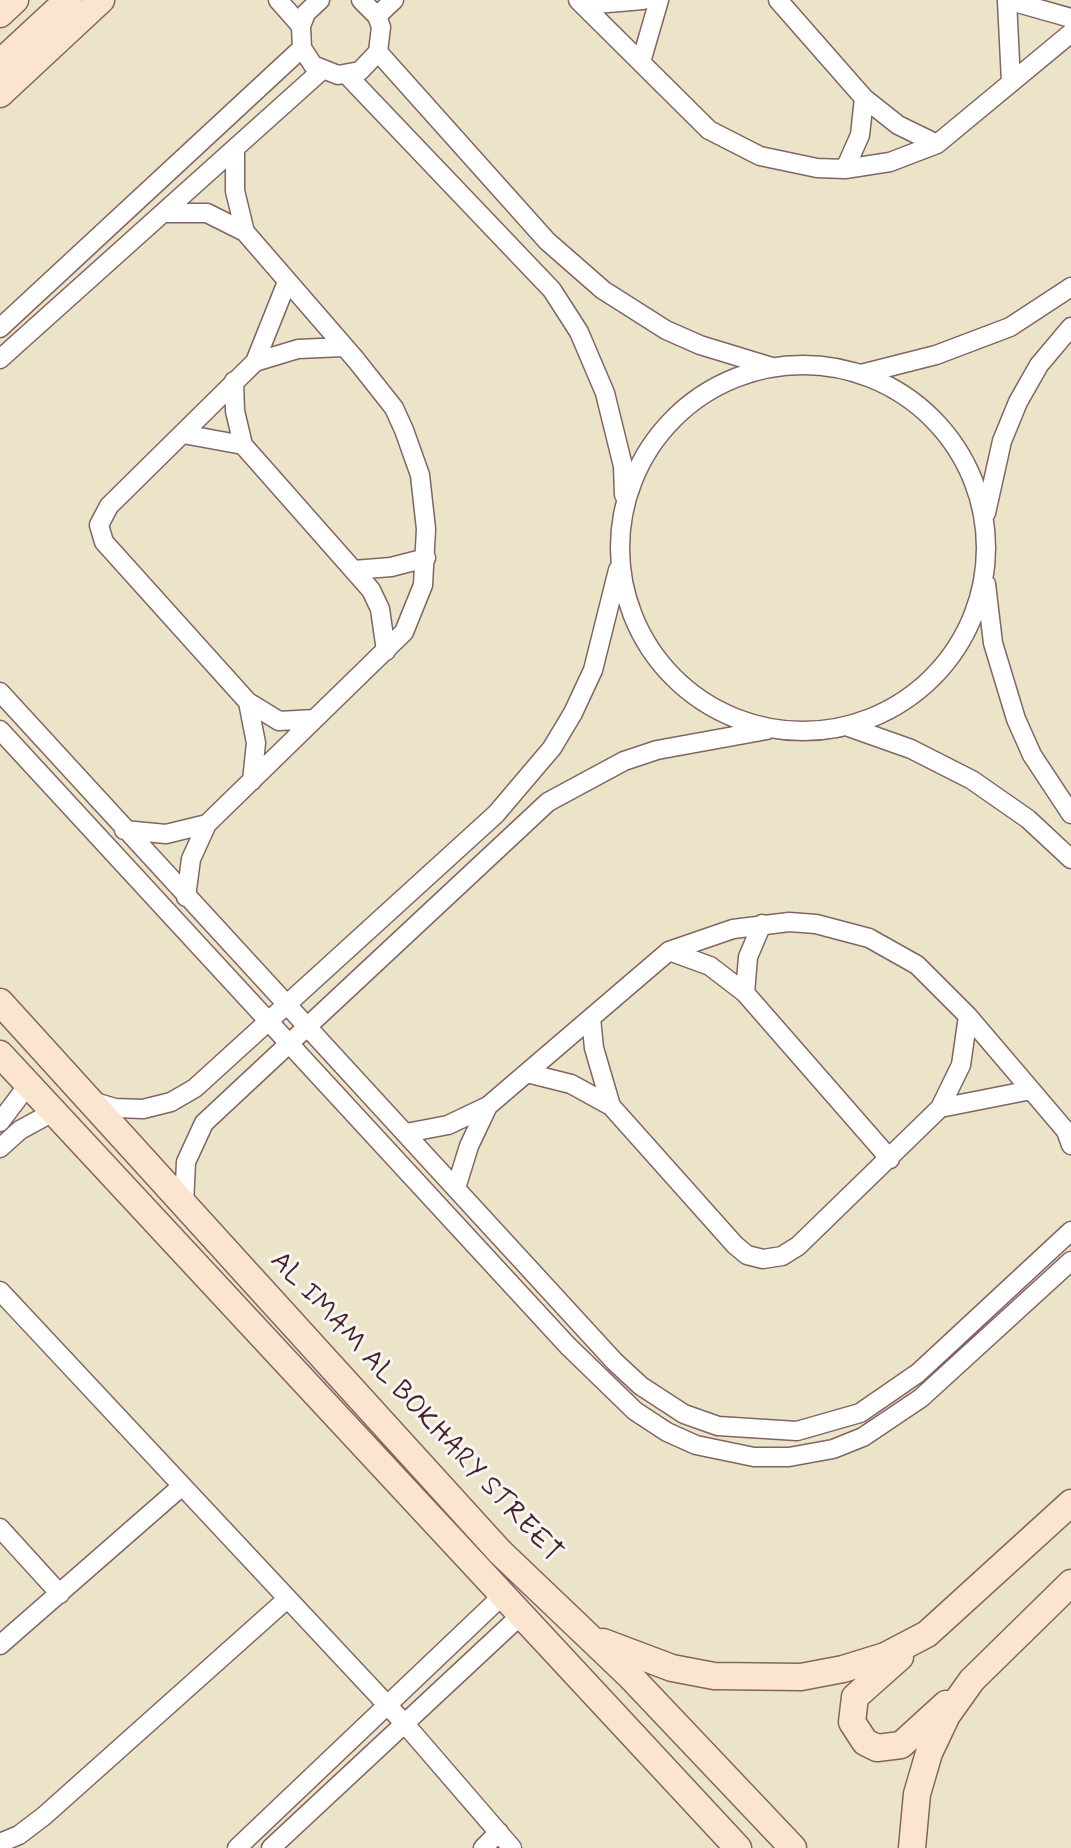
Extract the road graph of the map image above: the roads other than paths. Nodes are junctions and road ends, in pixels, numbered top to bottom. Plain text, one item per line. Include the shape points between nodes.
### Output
1 (15, 0) edge
2 (68, 0) edge
3 (101, 0) edge
4 (278, 0) edge
5 (320, 0) edge
6 (361, 0) edge
7 (394, 0) edge
8 (643, 0) edge
9 (659, 0) edge
10 (778, 0) edge
11 (1007, 0) edge
12 (581, 3) edge
13 (0, 14) edge
14 (377, 16) junction
15 (1071, 18) edge
16 (301, 26) junction
17 (1071, 33) edge
18 (302, 48) junction
19 (378, 52) junction
20 (641, 62) junction
21 (0, 63) edge
22 (321, 71) junction
23 (347, 75) junction
24 (1011, 82) junction
25 (0, 94) edge
26 (864, 98) junction
27 (937, 144) junction
28 (235, 149) junction
29 (845, 169) junction
30 (163, 213) junction
31 (245, 232) junction
32 (287, 282) junction
33 (1071, 287) edge
34 (1071, 327) edge
35 (0, 328) edge
36 (343, 347) junction
37 (0, 359) edge
38 (255, 362) junction
39 (772, 367) junction
40 (861, 374) junction
41 (234, 381) junction
42 (183, 434) junction
43 (243, 445) junction
44 (625, 504) junction
45 (984, 524) junction
46 (426, 558) junction
47 (620, 563) junction
48 (985, 564) junction
49 (354, 570) junction
50 (386, 651) junction
51 (0, 692) edge
52 (248, 702) junction
53 (315, 719) junction
54 (846, 726) junction
55 (773, 729) junction
56 (0, 730) edge
57 (252, 781) junction
58 (1071, 814) edge
59 (207, 824) junction
60 (124, 830) junction
61 (1071, 859) edge
62 (186, 897) junction
63 (762, 924) junction
64 (669, 951) junction
65 (745, 993) junction
66 (0, 1002) edge
67 (287, 1005) junction
68 (968, 1016) junction
69 (591, 1018) junction
70 (268, 1021) junction
71 (306, 1026) junction
72 (289, 1042) junction
73 (0, 1054) edge
74 (527, 1073) junction
75 (28, 1085) junction
76 (1031, 1090) junction
77 (88, 1100) junction
78 (488, 1106) junction
79 (611, 1106) junction
80 (940, 1108) junction
81 (53, 1112) junction
82 (0, 1122) edge
83 (406, 1133) junction
84 (1069, 1137) edge
85 (0, 1148) edge
86 (890, 1159) junction
87 (456, 1188) junction
88 (184, 1204) junction
89 (1071, 1231) edge
90 (1071, 1261) edge
91 (0, 1291) edge
92 (182, 1486) junction
93 (1071, 1503) edge
94 (0, 1528) edge
95 (1071, 1583) edge
96 (60, 1594) junction
97 (502, 1596) junction
98 (287, 1599) junction
99 (520, 1616) junction
100 (927, 1634) junction
101 (590, 1637) junction
102 (0, 1645) edge
103 (564, 1663) junction
104 (972, 1680) junction
105 (388, 1707) junction
106 (405, 1724) junction
107 (499, 1832) junction
108 (0, 1843) edge
109 (237, 1848) edge
110 (271, 1848) edge
111 (483, 1848) edge
112 (512, 1848) edge
113 (738, 1848) edge
114 (793, 1848) edge
115 (912, 1848) edge

1 - 13 street
2 - 21 street
3 - 25 street
4 - 16 street
5 - 16 street
6 - 14 street
7 - 14 street
8 - 12 street
9 - 20 street
10 - 26 street
11 - 15 street
11 - 24 street
12 - 20 street
14 - 19 street
16 - 18 street
17 - 24 street
18 - 22 street
18 - 35 street
19 - 23 street via 370,63
19 - 39 street via 547,241 603,290 666,330
20 - 29 street via 709,130 734,145 788,164
22 - 23 street
22 - 28 street
23 - 44 street via 525,258 579,332 616,432
24 - 27 street
26 - 27 street via 898,125
26 - 29 street via 860,135
27 - 29 street via 890,162
28 - 30 street
28 - 31 street via 235,191
30 - 31 street via 207,213
30 - 37 street
31 - 32 street
32 - 36 street
32 - 38 street
33 - 40 street via 1010,327 936,355
34 - 45 street via 1039,365 1018,402 998,455
36 - 38 street via 298,349
36 - 46 street via 394,408 404,430 424,498
38 - 41 street
39 - 40 street via 817,365
39 - 44 street via 731,379 694,400 664,429 640,464
40 - 45 street via 898,391 931,416 975,484
41 - 42 street
41 - 43 street
42 - 43 street
42 - 52 street via 102,513 100,534
43 - 49 street
44 - 47 street
45 - 48 street
46 - 49 street
46 - 50 street via 416,609
47 - 55 street via 630,611 652,654 677,681 726,715
47 - 67 street via 593,670 552,748 496,814
48 - 54 street via 969,621 955,649 926,683 889,710
48 - 58 street via 1002,681 1032,755
49 - 50 street via 380,609
50 - 53 street
51 - 60 street
52 - 53 street via 279,721
52 - 57 street via 256,743
53 - 57 street
54 - 55 street via 810,732
54 - 61 street via 911,749 972,780 1028,819
55 - 71 street via 657,750 548,802
56 - 70 street
57 - 59 street
59 - 60 street via 166,834
59 - 62 street via 191,859
60 - 62 street
62 - 67 street
63 - 64 street
63 - 65 street via 748,957
63 - 68 street via 816,924 869,938 917,965
64 - 65 street via 710,966
64 - 69 street
65 - 86 street
66 - 77 street, AL IMAM AL BOKHARY STREET
67 - 70 street
67 - 71 street
68 - 76 street
68 - 80 street via 961,1065
69 - 74 street
69 - 79 street via 597,1063
70 - 72 street
70 - 77 street via 195,1088 171,1102 143,1109
71 - 72 street
71 - 83 street
72 - 88 street via 204,1123 186,1162
72 - 90 street via 602,1380 635,1411 696,1445 754,1457 789,1457 863,1437 921,1398
73 - 75 street
74 - 78 street
74 - 79 street via 571,1084
75 - 81 street
75 - 82 street
76 - 80 street
76 - 84 street
77 - 88 street, AL IMAM AL BOKHARY STREET
78 - 83 street via 448,1125
78 - 87 street
79 - 86 street via 735,1245 763,1259 798,1246
80 - 86 street
81 - 85 street
81 - 97 street
83 - 87 street
87 - 89 street via 641,1386 684,1414 718,1426 761,1430 825,1426 886,1398
88 - 101 street, AL IMAM AL BOKHARY STREET via 500,1552
91 - 92 street
92 - 96 street
92 - 98 street
93 - 100 street
94 - 96 street
95 - 104 street
96 - 102 street
97 - 99 street
97 - 105 street
98 - 105 street
98 - 108 street via 44,1816
99 - 103 street
99 - 106 street
100 - 101 street via 885,1656 843,1669 757,1679 672,1668
100 - 104 street via 855,1697 852,1722 865,1742 889,1749 901,1745
101 - 103 street
101 - 114 street, AL IMAM AL BOKHARY STREET
103 - 113 street
104 - 115 street via 929,1753 917,1794
105 - 106 street
105 - 109 street
106 - 107 street
106 - 110 street
107 - 111 street
107 - 112 street

